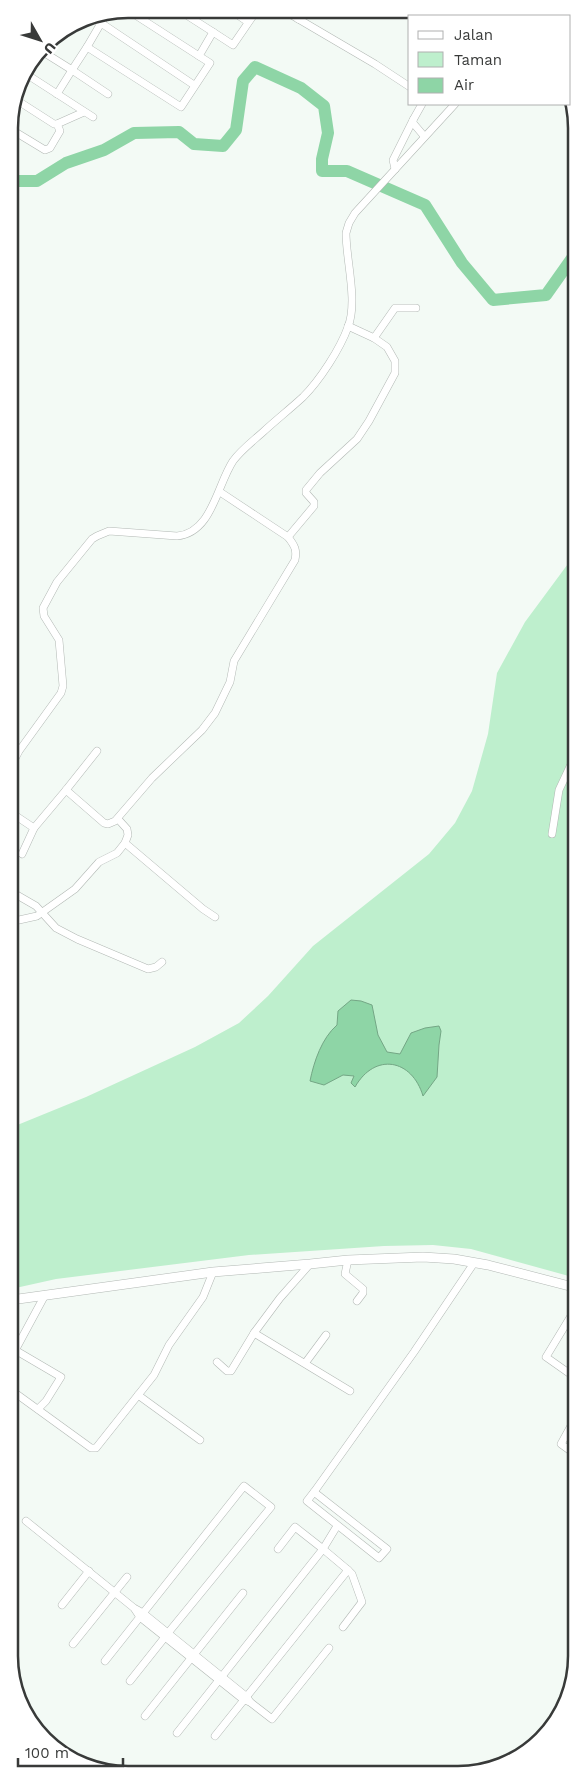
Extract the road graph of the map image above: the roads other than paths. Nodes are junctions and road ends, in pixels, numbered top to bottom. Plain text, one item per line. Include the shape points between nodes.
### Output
1 (140, 18) edge
2 (191, 18) edge
3 (242, 18) edge
4 (251, 18) edge
5 (298, 19) edge
6 (104, 20) edge
7 (248, 22) junction
8 (102, 24) junction
9 (213, 32) junction
10 (86, 47) junction
11 (198, 56) junction
12 (64, 65) edge
13 (72, 70) junction
14 (30, 77) edge
15 (194, 84) junction
16 (408, 86) edge
17 (57, 94) junction
18 (108, 94) dead end
19 (20, 102) edge
20 (421, 105) edge
21 (454, 105) edge
22 (84, 112) junction
23 (93, 117) dead end
24 (413, 120) junction
25 (57, 124) junction
26 (18, 134) edge
27 (424, 136) junction
28 (395, 169) junction
29 (416, 308) dead end
30 (348, 326) junction
31 (374, 338) junction
32 (220, 492) junction
33 (288, 537) junction
34 (97, 752) dead end
35 (18, 753) edge
36 (568, 772) edge
37 (66, 790) junction
38 (18, 817) edge
39 (118, 819) junction
40 (34, 828) junction
41 (552, 834) dead end
42 (125, 843) junction
43 (22, 854) dead end
44 (18, 896) edge
45 (42, 912) junction
46 (215, 917) dead end
47 (18, 921) edge
48 (162, 962) dead end
49 (348, 1260) junction
50 (474, 1263) junction
51 (310, 1264) junction
52 (213, 1272) junction
53 (568, 1286) edge
54 (46, 1294) junction
55 (18, 1299) edge
56 (357, 1301) dead end
57 (568, 1320) edge
58 (254, 1333) junction
59 (326, 1335) dead end
60 (18, 1345) edge
61 (18, 1352) edge
62 (216, 1362) dead end
63 (306, 1362) junction
64 (568, 1372) edge
65 (350, 1391) dead end
66 (18, 1395) edge
67 (138, 1395) junction
68 (38, 1409) junction
69 (568, 1431) edge
70 (200, 1440) dead end
71 (568, 1449) edge
72 (314, 1492) junction
73 (26, 1521) dead end
74 (337, 1526) junction
75 (278, 1549) dead end
76 (323, 1549) junction
77 (348, 1570) junction
78 (89, 1572) junction
79 (127, 1577) dead end
80 (115, 1592) junction
81 (244, 1594) dead end
82 (62, 1605) dead end
83 (142, 1615) junction
84 (343, 1627) dead end
85 (167, 1635) junction
86 (73, 1644) dead end
87 (329, 1648) dead end
88 (193, 1656) junction
89 (105, 1661) dead end
90 (220, 1678) junction
91 (130, 1682) dead end
92 (247, 1700) junction
93 (146, 1716) dead end
94 (176, 1733) dead end
95 (215, 1736) dead end

1 - 11 street
2 - 9 street
3 - 7 street
4 - 7 street
5 - 16 street
6 - 8 street
7 - 9 street via 233,45
8 - 10 street
8 - 15 street
9 - 11 street
10 - 13 street
10 - 15 street via 181,107
11 - 15 street via 210,63
12 - 13 street
13 - 17 street
13 - 18 street
14 - 17 street
17 - 22 street
19 - 25 street
20 - 24 street
21 - 27 street
22 - 23 street
22 - 25 street
24 - 27 street
24 - 28 street via 393,160
25 - 26 street via 60,131 46,150
27 - 28 street
28 - 30 street via 355,213 346,233 351,298
29 - 31 street via 395,308
30 - 31 street
30 - 32 street via 333,355 308,390 233,461
31 - 33 street via 387,347 395,361 395,373 357,439 306,490 314,506
32 - 33 street
32 - 35 street via 199,526 187,535 108,531 92,539 57,582 46,603 44,616 59,640 63,686
33 - 39 street via 296,547 295,560 234,661 230,682 215,713 152,778
34 - 37 street
36 - 41 street via 560,790
37 - 39 street via 104,823
37 - 40 street
38 - 40 street
39 - 42 street via 127,829
40 - 43 street
42 - 45 street via 118,853 96,866 75,889
42 - 46 street
44 - 45 street
45 - 47 street
45 - 48 street via 56,928 76,939 145,968 152,969
49 - 50 street via 423,1257
49 - 51 street
49 - 56 street via 345,1274 363,1289
50 - 53 street
50 - 72 street
51 - 52 street
51 - 58 street
52 - 54 street
52 - 67 street via 203,1296
54 - 55 street
54 - 60 street
57 - 64 street via 546,1357
58 - 62 street via 230,1371
58 - 63 street
59 - 63 street
61 - 68 street via 61,1377
63 - 65 street
66 - 68 street
67 - 68 street via 94,1449
67 - 70 street
69 - 71 street via 561,1444
72 - 74 street via 307,1501
72 - 74 street via 387,1549 379,1558
73 - 78 street
74 - 76 street
75 - 76 street via 295,1527
76 - 77 street
76 - 90 street
77 - 84 street via 362,1602
77 - 92 street
78 - 80 street
78 - 82 street
79 - 80 street
80 - 83 street
80 - 86 street
81 - 88 street
83 - 85 street
83 - 85 street via 244,1486 271,1507
83 - 89 street
85 - 88 street
85 - 91 street
87 - 92 street via 272,1719
88 - 90 street
88 - 93 street
90 - 92 street
90 - 94 street
92 - 95 street

